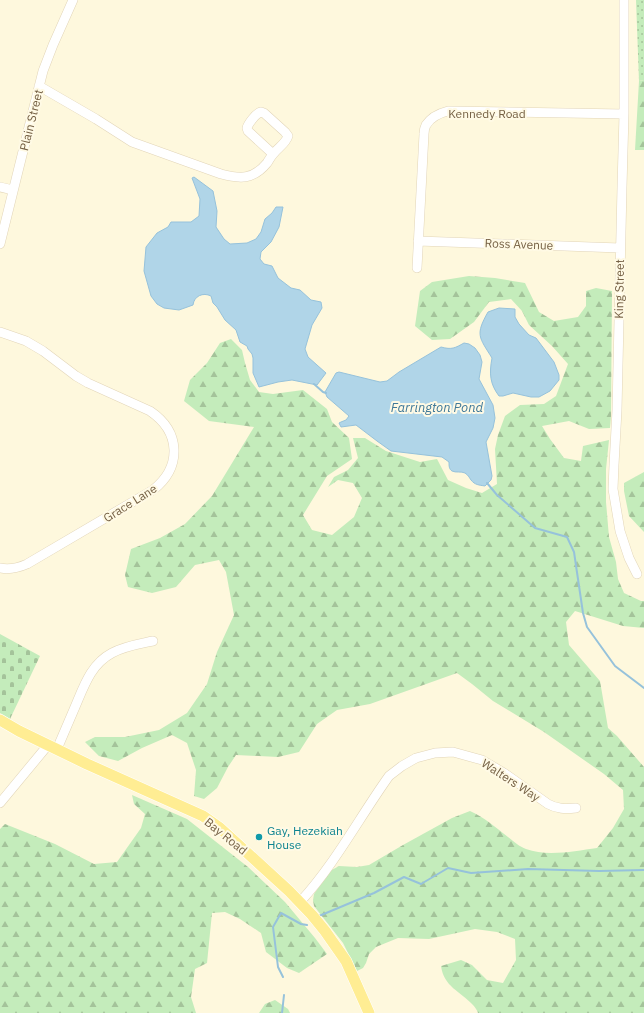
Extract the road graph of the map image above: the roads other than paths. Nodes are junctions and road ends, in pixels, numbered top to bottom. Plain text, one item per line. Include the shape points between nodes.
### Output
1 (73, 0) edge
2 (624, 0) edge
3 (39, 86) junction
4 (624, 114) junction
5 (273, 154) junction
6 (0, 187) edge
7 (13, 190) junction
8 (418, 241) junction
9 (0, 244) edge
10 (620, 248) junction
11 (416, 268) dead end
12 (0, 332) edge
13 (0, 568) edge
14 (637, 574) dead end
15 (153, 641) dead end
16 (0, 720) edge
17 (52, 747) junction
18 (0, 804) edge
19 (576, 808) dead end
20 (300, 902) junction
21 (369, 1013) edge

1 - 3 street, Plain Street via 47,60
2 - 4 street, King Street
3 - 5 street via 132,142 234,178 250,176 264,166
3 - 7 street, Plain Street
4 - 8 street, Kennedy Road via 448,111 440,113 426,125 424,134
4 - 10 street, King Street
5 - 5 street via 247,128 260,112 288,136
6 - 7 street
7 - 9 street, Plain Street
8 - 10 street, Ross Avenue
8 - 11 street, Kennedy Road
10 - 14 street, King Street via 613,488 620,532
12 - 13 street, Grace Lane via 26,340 88,383 150,411 168,428 174,444 174,453 166,478 154,490 27,564 16,568
15 - 17 street via 119,649 97,664 86,679
16 - 17 main road, Bay Road
17 - 18 street
17 - 20 main road, Bay Road via 203,816 220,828
19 - 20 street, Walters Way via 556,808 548,804 482,760 453,752 416,758 389,776 314,888
20 - 21 main road, Bay Road via 346,961

